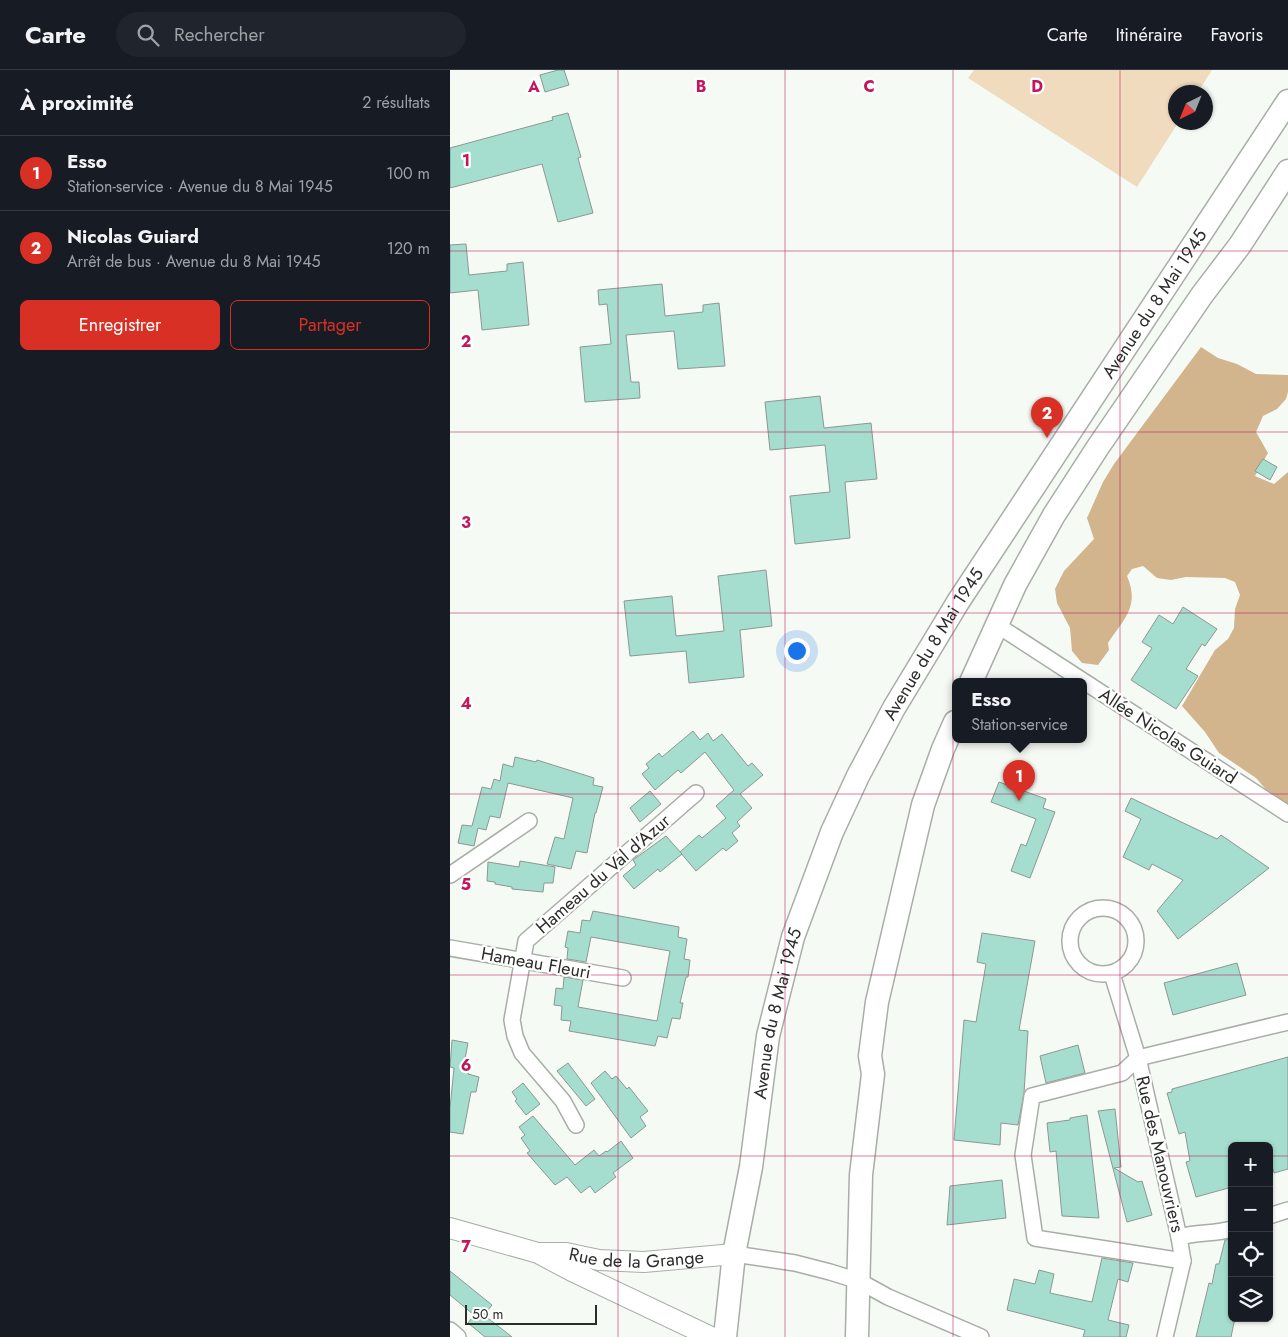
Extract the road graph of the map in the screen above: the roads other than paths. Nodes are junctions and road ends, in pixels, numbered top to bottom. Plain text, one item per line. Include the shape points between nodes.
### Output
1 (1288, 101) edge
2 (1288, 171) edge
3 (997, 625) junction
4 (973, 678) edge
5 (1079, 678) edge
6 (1087, 683) edge
7 (952, 729) edge
8 (696, 793) dead end
9 (1288, 814) edge
10 (529, 821) dead end
11 (450, 875) edge
12 (450, 948) edge
13 (522, 961) junction
14 (1112, 974) junction
15 (623, 978) dead end
16 (1288, 1022) edge
17 (1138, 1058) junction
18 (576, 1126) dead end
19 (1288, 1210) edge
20 (1273, 1215) edge
21 (450, 1228) edge
22 (1228, 1230) edge
23 (1179, 1237) junction
24 (538, 1253) junction
25 (734, 1254) junction
26 (1183, 1261) junction
27 (859, 1281) junction
28 (450, 1330) edge
29 (458, 1337) edge
30 (711, 1337) edge
31 (725, 1337) edge
32 (857, 1337) edge
33 (981, 1337) edge
34 (1165, 1337) edge

1 - 25 main road, Avenue du 8 Mai 1945 via 958,602 894,708 858,776 832,832 793,937 768,1036
2 - 3 main road, Avenue du 8 Mai 1945 via 1054,515
3 - 4 main road, Avenue du 8 Mai 1945
3 - 5 street, Allée Nicolas Guiard
6 - 9 street, Allée Nicolas Guiard
7 - 27 main road via 923,806 877,1002 870,1056 873,1074 861,1176
8 - 13 street, Hameau du Val d'Azur via 526,941
10 - 11 street
12 - 13 street, Hameau Fleuri
13 - 15 street, Hameau Fleuri
13 - 18 street, Hameau du Val d'Azur via 512,1020 515,1036 522,1052 563,1102
14 - 14 street via 1126,966 1135,952 1136,935 1129,920 1115,910 1099,908 1084,914 1074,925 1070,940 1073,955 1082,968 1096,974
14 - 17 street, Rue des Manouvriers
16 - 17 street
17 - 23 street, Rue des Manouvriers
17 - 26 street via 1122,1073 1032,1096 1023,1154 1035,1238
19 - 20 street
21 - 24 street, Rue de la Grange
22 - 23 street
23 - 26 street, Rue des Manouvriers
24 - 25 street, Rue de la Grange via 644,1262
24 - 30 street, Rue de la Grange
25 - 27 street via 795,1263
25 - 31 main road, Avenue du 8 Mai 1945
26 - 34 street, Rue des Manouvriers
27 - 32 main road
27 - 33 street
28 - 29 street

